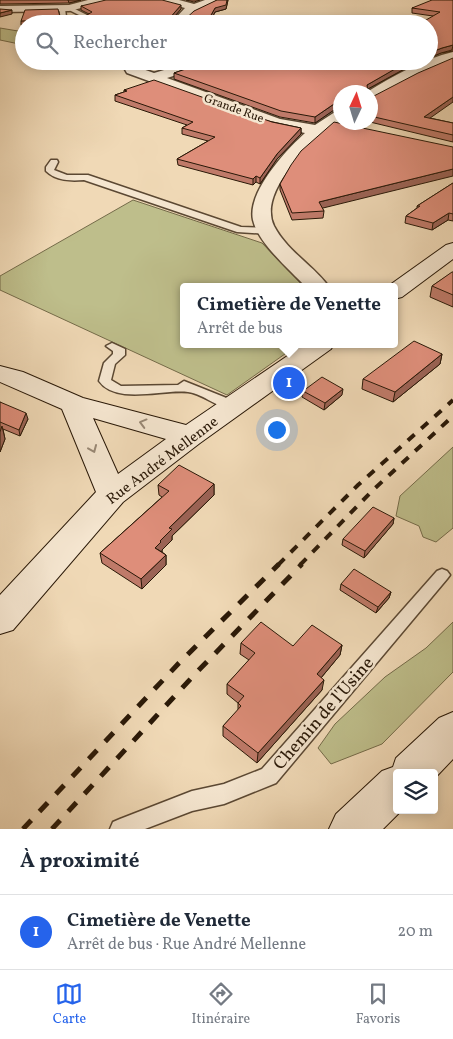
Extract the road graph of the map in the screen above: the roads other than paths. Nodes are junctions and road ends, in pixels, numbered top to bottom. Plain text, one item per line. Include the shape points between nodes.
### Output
1 (12, 0) edge
2 (102, 0) edge
3 (166, 0) edge
4 (216, 0) edge
5 (193, 7) junction
6 (0, 8) edge
7 (184, 15) edge
8 (453, 56) edge
9 (438, 62) edge
10 (132, 70) edge
11 (178, 70) edge
12 (419, 70) edge
13 (154, 78) junction
14 (378, 92) edge
15 (333, 123) edge
16 (333, 124) edge
17 (54, 162) dead end
18 (269, 232) junction
19 (453, 249) edge
20 (314, 283) edge
21 (398, 289) edge
22 (112, 346) dead end
23 (316, 348) edge
24 (0, 374) edge
25 (176, 382) dead end
26 (190, 388) junction
27 (73, 404) junction
28 (235, 406) junction
29 (190, 436) junction
30 (112, 494) junction
31 (442, 575) dead end
32 (0, 619) edge
33 (453, 731) edge
34 (415, 769) edge
35 (393, 790) edge
36 (120, 829) edge
37 (352, 829) edge

1 - 6 street
2 - 6 street via 66,8
3 - 5 street
4 - 5 street
5 - 7 street
8 - 9 street
10 - 13 street, Grande Rue
11 - 13 street
12 - 14 street
13 - 15 street, Grande Rue via 277,123
16 - 18 street via 294,154 267,192 262,220
17 - 18 lane via 50,172 54,175 85,177 240,230
18 - 20 street via 275,243
19 - 21 street
22 - 26 lane via 119,354 110,363 105,381 111,387 120,390
23 - 28 street, Rue André Mellenne
24 - 27 street
25 - 26 lane
26 - 28 lane
29 -> 27 street
27 -> 30 street
28 - 29 street, Rue André Mellenne
29 - 30 street, Rue André Mellenne
30 - 32 street, Rue André Mellenne
31 - 36 lane, Chemin de l'Usine via 269,776
33 - 34 street
35 - 37 street

